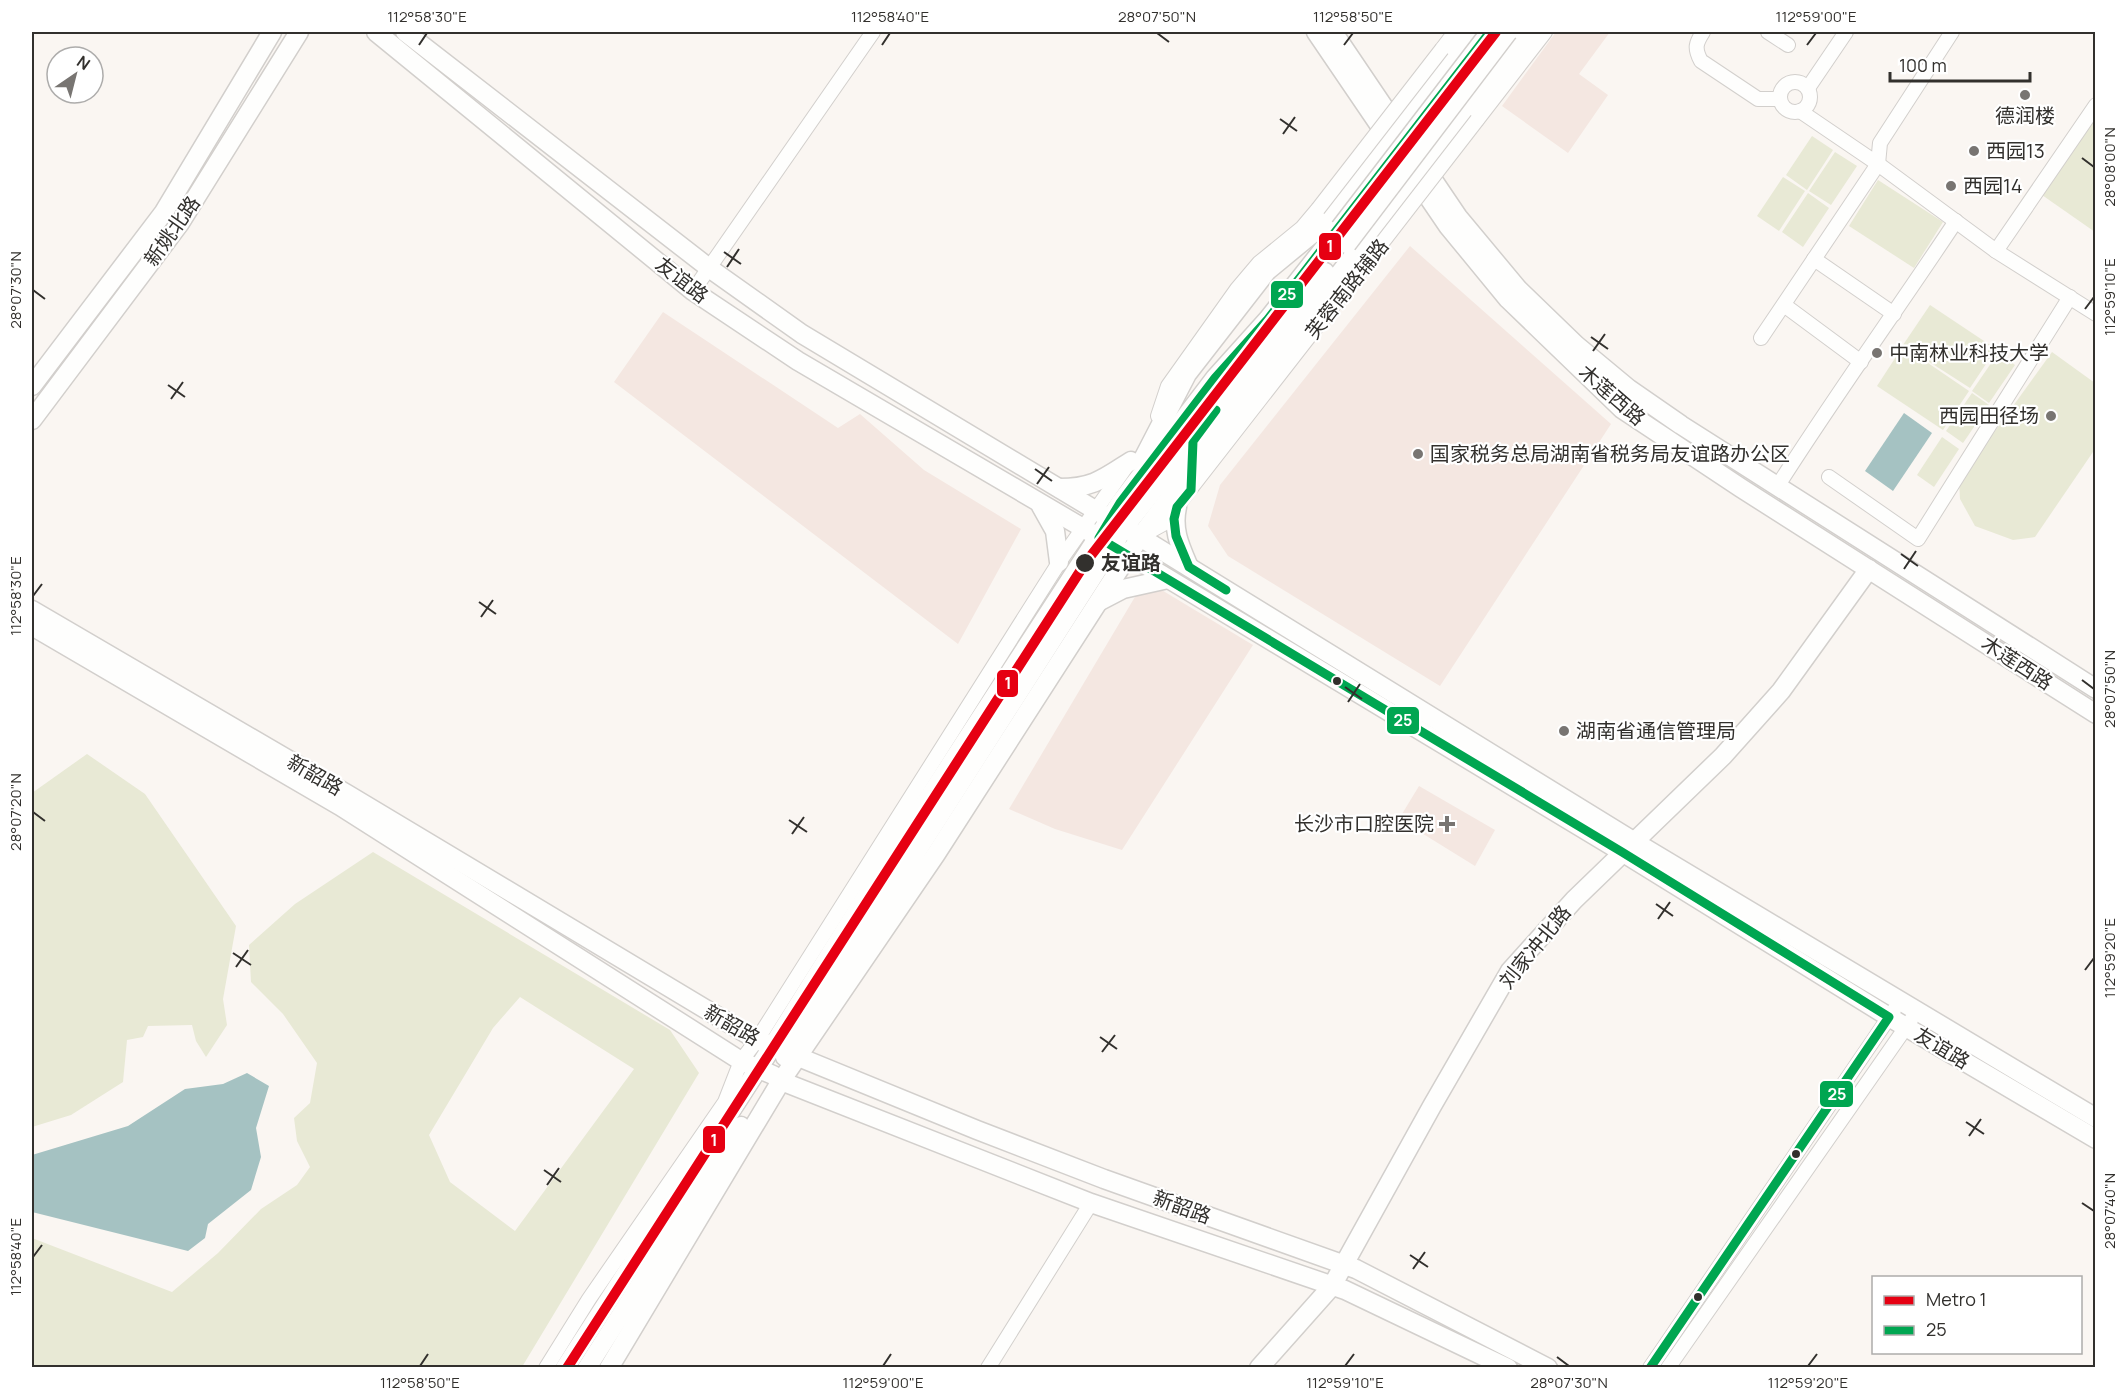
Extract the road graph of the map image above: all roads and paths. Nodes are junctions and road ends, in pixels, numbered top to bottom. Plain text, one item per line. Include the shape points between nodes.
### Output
1 (272, 32) edge
2 (299, 32) edge
3 (375, 32) edge
4 (405, 32) edge
5 (873, 32) edge
6 (1316, 32) edge
7 (1333, 32) edge
8 (1455, 32) edge
9 (1471, 32) edge
10 (1490, 32) edge
11 (1508, 32) edge
12 (1529, 32) edge
13 (1545, 32) edge
14 (1703, 32) edge
15 (1768, 32) edge
16 (1846, 32) edge
17 (1952, 32) edge
18 (1788, 45) dead end
19 (1808, 88) junction
20 (1780, 99) junction
21 (2096, 105) edge
22 (1800, 111) junction
23 (1393, 133) junction
24 (1878, 164) junction
25 (1419, 171) junction
26 (1956, 221) junction
27 (1343, 236) junction
28 (1996, 250) junction
29 (1814, 260) junction
30 (709, 268) junction
31 (693, 291) junction
32 (2070, 297) junction
33 (1784, 305) junction
34 (1894, 314) junction
35 (2096, 314) edge
36 (1761, 338) dead end
37 (1861, 362) junction
38 (32, 386) edge
39 (1177, 392) junction
40 (32, 420) edge
41 (1154, 430) junction
42 (1193, 441) junction
43 (1131, 461) junction
44 (1191, 468) junction
45 (1829, 477) dead end
46 (1778, 487) junction
47 (1057, 488) junction
48 (1191, 490) junction
49 (1120, 503) junction
50 (1041, 505) junction
51 (1177, 507) junction
52 (1094, 510) junction
53 (1125, 528) junction
54 (1082, 529) junction
55 (1105, 542) junction
56 (1129, 555) junction
57 (1059, 562) junction
58 (1189, 567) junction
59 (1871, 570) junction
60 (1168, 579) junction
61 (1098, 602) junction
62 (32, 610) edge
63 (32, 626) edge
64 (2096, 689) edge
65 (2096, 714) edge
66 (1631, 849) junction
67 (1900, 1000) junction
68 (1918, 1010) junction
69 (1889, 1017) junction
70 (1906, 1027) junction
71 (779, 1049) junction
72 (763, 1071) junction
73 (2096, 1118) edge
74 (2096, 1139) edge
75 (1091, 1203) junction
76 (1350, 1267) junction
77 (1338, 1288) junction
78 (546, 1368) edge
79 (565, 1368) edge
80 (588, 1368) edge
81 (609, 1368) edge
82 (988, 1368) edge
83 (1259, 1368) edge
84 (1273, 1368) edge
85 (1508, 1368) edge
86 (1548, 1368) edge
87 (1650, 1368) edge
88 (1668, 1368) edge

1 - 38 main road, 新姚北路 via 164,212
2 - 40 main road, 新姚北路 via 180,223
3 - 31 main road, 友谊路
4 - 30 main road, 友谊路
5 - 30 street
6 - 23 main road, 木莲西路
7 - 23 main road, 木莲西路
8 - 41 street, bridge via 1302,228 1259,263 1237,290 1168,386
9 - 23 main road
10 - 27 main road, bridge
11 - 27 main road, bridge
12 - 25 main road
13 - 48 street, 芙蓉南路辅路, bridge
14 - 20 street via 1696,43 1701,61 1758,99
15 - 18 street
16 - 19 street
17 - 24 street via 1880,143
19 - 20 street via 1799,82 1789,83 1781,90
19 - 22 street via 1809,104
20 - 22 street via 1790,111
21 - 28 street
22 - 24 street
23 - 25 main road, 木莲西路
23 - 39 main road via 1317,229 1267,271
24 - 26 street
24 - 29 street
25 - 44 main road
25 - 46 main road, 木莲西路 via 1518,289 1576,345 1629,389
25 - 59 main road, 木莲西路 via 1448,226 1508,299 1622,409
26 - 28 street
26 - 34 street
27 - 42 main road
27 - 49 main road via 1215,378
28 - 32 street
29 - 33 street
29 - 34 street
30 - 31 street
30 - 47 main road, 友谊路 via 802,334
31 - 50 main road, 友谊路 via 798,361
32 - 35 street
32 - 45 street via 1917,539
33 - 36 street
33 - 37 street
34 - 37 street
37 - 46 street
39 - 41 main road
39 - 49 main road
41 - 43 street
42 - 44 main road
42 - 53 main road
43 - 47 main road via 1082,488
43 - 52 street
44 - 48 main road
44 - 53 main road
46 - 64 main road, 木莲西路
47 - 52 main road, 友谊路
48 - 51 street, 芙蓉南路辅路
49 - 53 main road
50 - 54 main road, 友谊路
50 - 57 main road via 1055,531
51 - 53 street, 芙蓉南路辅路 via 1163,524
51 - 58 main road via 1176,536
52 - 53 main road, 友谊路
52 - 54 street
53 - 55 main road
53 - 56 main road
53 - 58 main road, 友谊路
54 - 55 main road, 友谊路
54 - 57 street
55 - 56 main road, 友谊路
55 - 71 main road
56 - 60 main road, 友谊路
56 - 61 main road
57 - 71 street via 897,815
58 - 66 main road, 友谊路
59 - 65 main road, 木莲西路
59 - 66 main road, 刘家冲北路 via 1781,691
60 - 61 main road via 1123,589
60 - 66 main road, 友谊路
61 - 71 main road via 936,854
62 - 71 main road, 新韶路
63 - 72 main road, 新韶路 via 340,806
66 - 67 main road, 友谊路
66 - 69 main road, 友谊路
66 - 76 main road, 刘家冲北路 via 1518,977
67 - 68 main road, 友谊路
67 - 69 street
68 - 70 street
68 - 73 main road, 友谊路
69 - 70 main road, 友谊路
69 - 87 street
70 - 74 main road, 友谊路
70 - 88 street
71 - 72 main road
71 - 72 street
71 - 76 main road, 新韶路 via 1104,1179
72 - 75 main road, 新韶路
72 - 78 street via 725,1102
72 - 79 main road
72 - 80 main road
72 - 81 main road
75 - 77 main road, 新韶路
75 - 82 street
76 - 77 main road, 刘家冲北路
76 - 86 main road, 新韶路
77 - 83 main road, 刘家冲北路
77 - 84 main road, 刘家冲北路
77 - 85 main road, 新韶路

